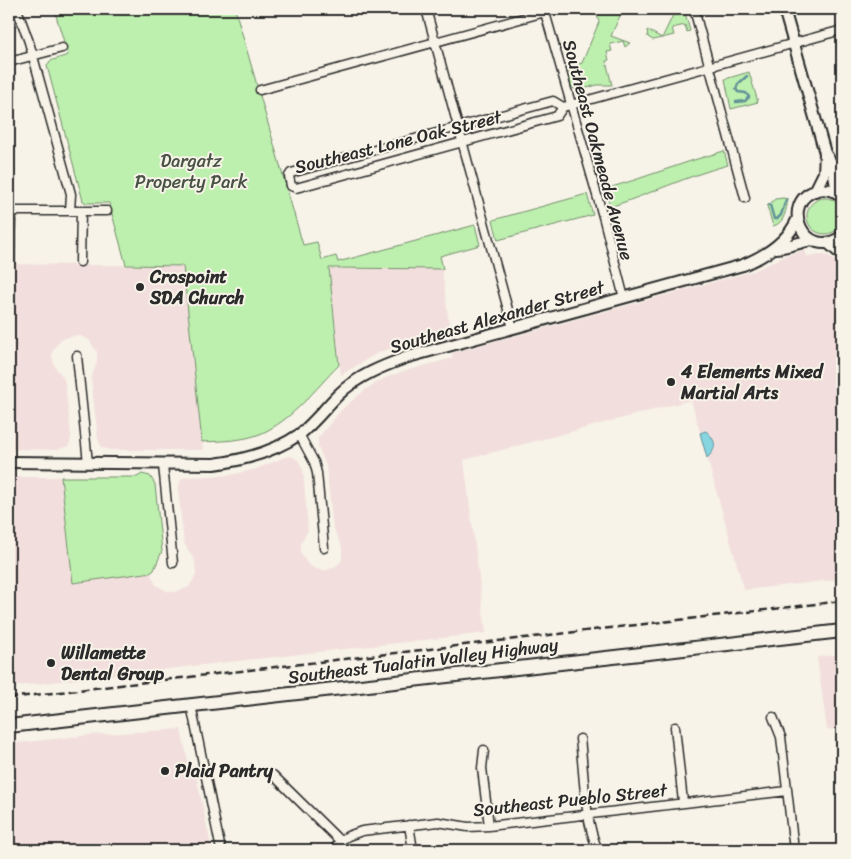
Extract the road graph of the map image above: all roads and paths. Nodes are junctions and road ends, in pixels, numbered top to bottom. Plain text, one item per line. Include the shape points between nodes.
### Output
1 (17, 9) edge
2 (426, 9) edge
3 (694, 9) edge
4 (784, 9) edge
5 (545, 10) edge
6 (842, 30) edge
7 (435, 42) junction
8 (794, 44) junction
9 (62, 48) dead end
10 (33, 56) junction
11 (9, 62) edge
12 (710, 68) junction
13 (260, 90) dead end
14 (567, 106) junction
15 (458, 127) junction
16 (462, 142) junction
17 (825, 153) junction
18 (815, 191) junction
19 (839, 194) edge
20 (745, 198) dead end
21 (10, 211) edge
22 (70, 211) junction
23 (81, 211) junction
24 (107, 212) dead end
25 (797, 220) junction
26 (842, 236) edge
27 (812, 240) junction
28 (828, 243) junction
29 (776, 248) junction
30 (842, 255) edge
31 (10, 261) edge
32 (80, 262) dead end
33 (624, 298) junction
34 (513, 328) junction
35 (77, 356) dead end
36 (299, 434) junction
37 (9, 462) edge
38 (88, 463) junction
39 (164, 465) junction
40 (324, 548) dead end
41 (173, 563) dead end
42 (842, 630) edge
43 (191, 705) junction
44 (773, 717) dead end
45 (9, 726) edge
46 (675, 727) dead end
47 (580, 739) dead end
48 (484, 750) dead end
49 (273, 775) dead end
50 (788, 791) junction
51 (684, 802) junction
52 (589, 813) junction
53 (410, 825) junction
54 (489, 826) junction
55 (340, 841) junction
56 (221, 850) edge
57 (334, 850) edge
58 (414, 850) edge
59 (598, 850) edge
60 (794, 850) edge

1 - 10 street
2 - 7 street
3 - 12 street
4 - 8 street
5 - 7 street
5 - 14 street, Southeast Oakmeade Avenue
6 - 8 street, Southeast Lone Oak Street
7 - 13 street
7 - 15 street
8 - 12 street, Southeast Lone Oak Street
8 - 17 street
9 - 10 street
10 - 11 street
10 - 22 street via 71,194
12 - 14 street, Southeast Lone Oak Street
12 - 20 street
14 - 15 street, Southeast Lone Oak Street via 553,101
14 - 16 street, Southeast Lone Oak Street via 557,116
14 - 33 street, Southeast Oakmeade Avenue via 604,220
15 - 16 street
15 - 16 street, Southeast Lone Oak Street via 291,173 291,186
16 - 34 street
17 - 18 street via 824,173
17 - 19 street via 832,164
18 - 19 street via 830,190
18 - 25 street, Southeast Alexander Street via 800,203
21 - 22 street
21 - 31 street
22 - 23 street
23 - 24 street
23 - 32 street
25 - 27 street
25 - 29 street, Southeast Alexander Street
26 - 28 street
27 - 28 street
27 - 29 street, Southeast Alexander Street
28 - 30 street
29 - 33 street, Southeast Alexander Street via 743,265
33 - 34 street, Southeast Alexander Street
34 - 36 street, Southeast Alexander Street via 381,366 339,394
35 - 38 street
36 - 39 street, Southeast Alexander Street via 258,456 238,461
36 - 40 street via 317,473
37 - 38 street, Southeast Alexander Street
38 - 39 street, Southeast Alexander Street
39 - 41 street
42 - 43 main road, Southeast Tualatin Valley Highway
43 - 45 main road, Southeast Tualatin Valley Highway
43 - 56 street
44 - 50 street via 781,738
46 - 51 street
47 - 52 street
48 - 54 street via 482,768
49 - 55 street
50 - 51 street, Southeast Pueblo Street
50 - 60 street
51 - 52 street, Southeast Pueblo Street
52 - 54 street, Southeast Pueblo Street
52 - 59 street via 592,836
53 - 54 street, Southeast Pueblo Street via 438,822 468,827
53 - 55 street, Southeast Pueblo Street via 362,831
53 - 58 street
55 - 57 street

